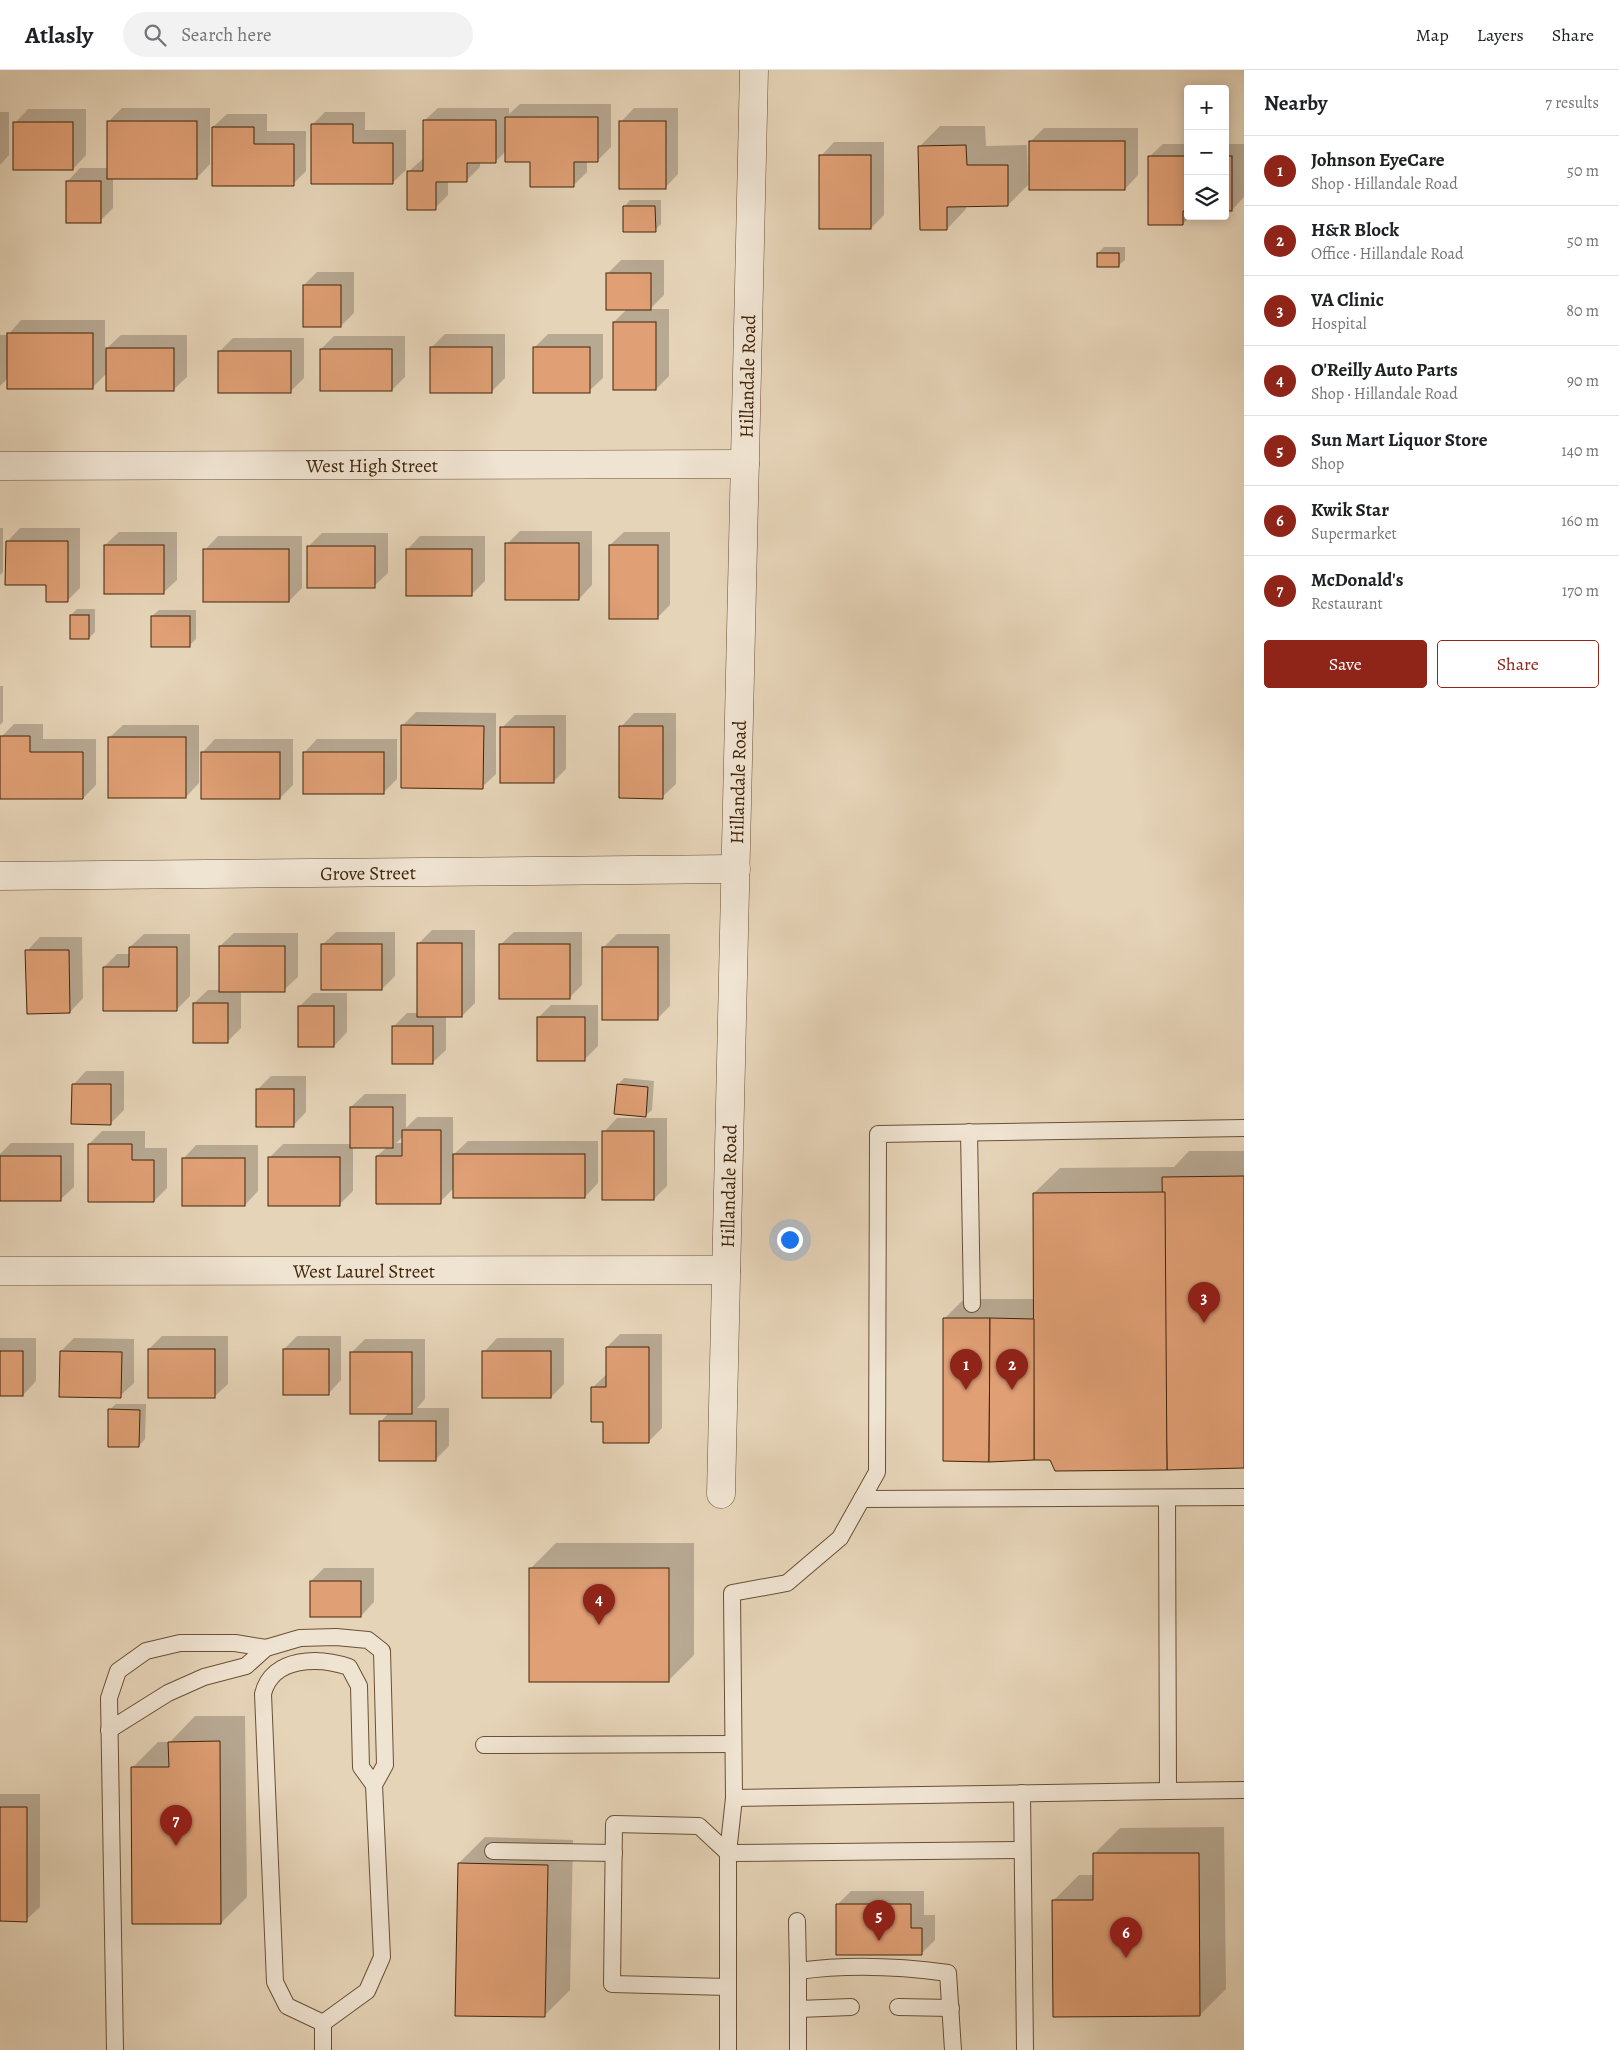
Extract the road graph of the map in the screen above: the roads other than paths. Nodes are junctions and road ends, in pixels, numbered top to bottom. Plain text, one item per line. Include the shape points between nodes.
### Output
1 (754, 70) edge
2 (745, 464) junction
3 (0, 466) edge
4 (736, 869) junction
5 (0, 876) edge
6 (1244, 1128) edge
7 (970, 1132) junction
8 (726, 1270) junction
9 (0, 1271) edge
10 (972, 1304) dead end
11 (721, 1494) dead end
12 (1244, 1497) edge
13 (1167, 1498) junction
14 (862, 1499) junction
15 (266, 1648) junction
16 (109, 1730) junction
17 (734, 1744) junction
18 (484, 1745) dead end
19 (374, 1785) junction
20 (1244, 1790) edge
21 (1168, 1791) junction
22 (1022, 1793) junction
23 (734, 1798) junction
24 (1022, 1850) junction
25 (493, 1851) dead end
26 (614, 1853) junction
27 (728, 1853) junction
28 (797, 1921) dead end
29 (798, 1971) junction
30 (728, 1987) junction
31 (851, 2007) dead end
32 (898, 2007) dead end
33 (798, 2008) junction
34 (950, 2008) junction
35 (323, 2023) junction
36 (116, 2050) edge
37 (323, 2050) edge
38 (728, 2050) edge
39 (798, 2050) edge
40 (953, 2050) edge
41 (1025, 2050) edge

1 - 2 street, Hillandale Road
2 - 3 street, West High Street
2 - 4 street, Hillandale Road
4 - 5 street, Grove Street
4 - 8 street, Hillandale Road
6 - 7 lane
7 - 10 lane
7 - 14 lane via 878,1134 877,1472
8 - 9 street, West Laurel Street
8 - 11 street, Hillandale Road
12 - 13 lane
13 - 14 lane
13 - 21 lane
14 - 17 lane via 840,1538 787,1583 732,1593
15 - 16 lane via 246,1666 204,1677 168,1693
15 - 16 lane via 235,1643 180,1643 146,1651 118,1671 109,1698
15 - 19 lane via 300,1638 336,1637 368,1640 382,1651 385,1764
16 - 36 lane
17 - 18 lane
17 - 23 lane
19 - 35 lane via 382,1957 367,1991
19 - 35 lane via 360,1767 359,1686 349,1667 331,1661 304,1661 279,1669 265,1683 263,1694 275,1982 287,2006
20 - 21 lane
21 - 22 lane
22 - 23 lane
22 - 24 lane
23 - 27 lane
24 - 27 lane
24 - 41 lane
25 - 26 lane
26 - 27 lane via 614,1824 699,1826
26 - 30 lane via 612,1984
27 - 30 lane
28 - 29 lane
29 - 33 lane
29 - 34 lane via 852,1966 948,1973
30 - 38 lane
31 - 33 lane
32 - 34 lane
33 - 39 lane
34 - 40 lane
35 - 37 lane

